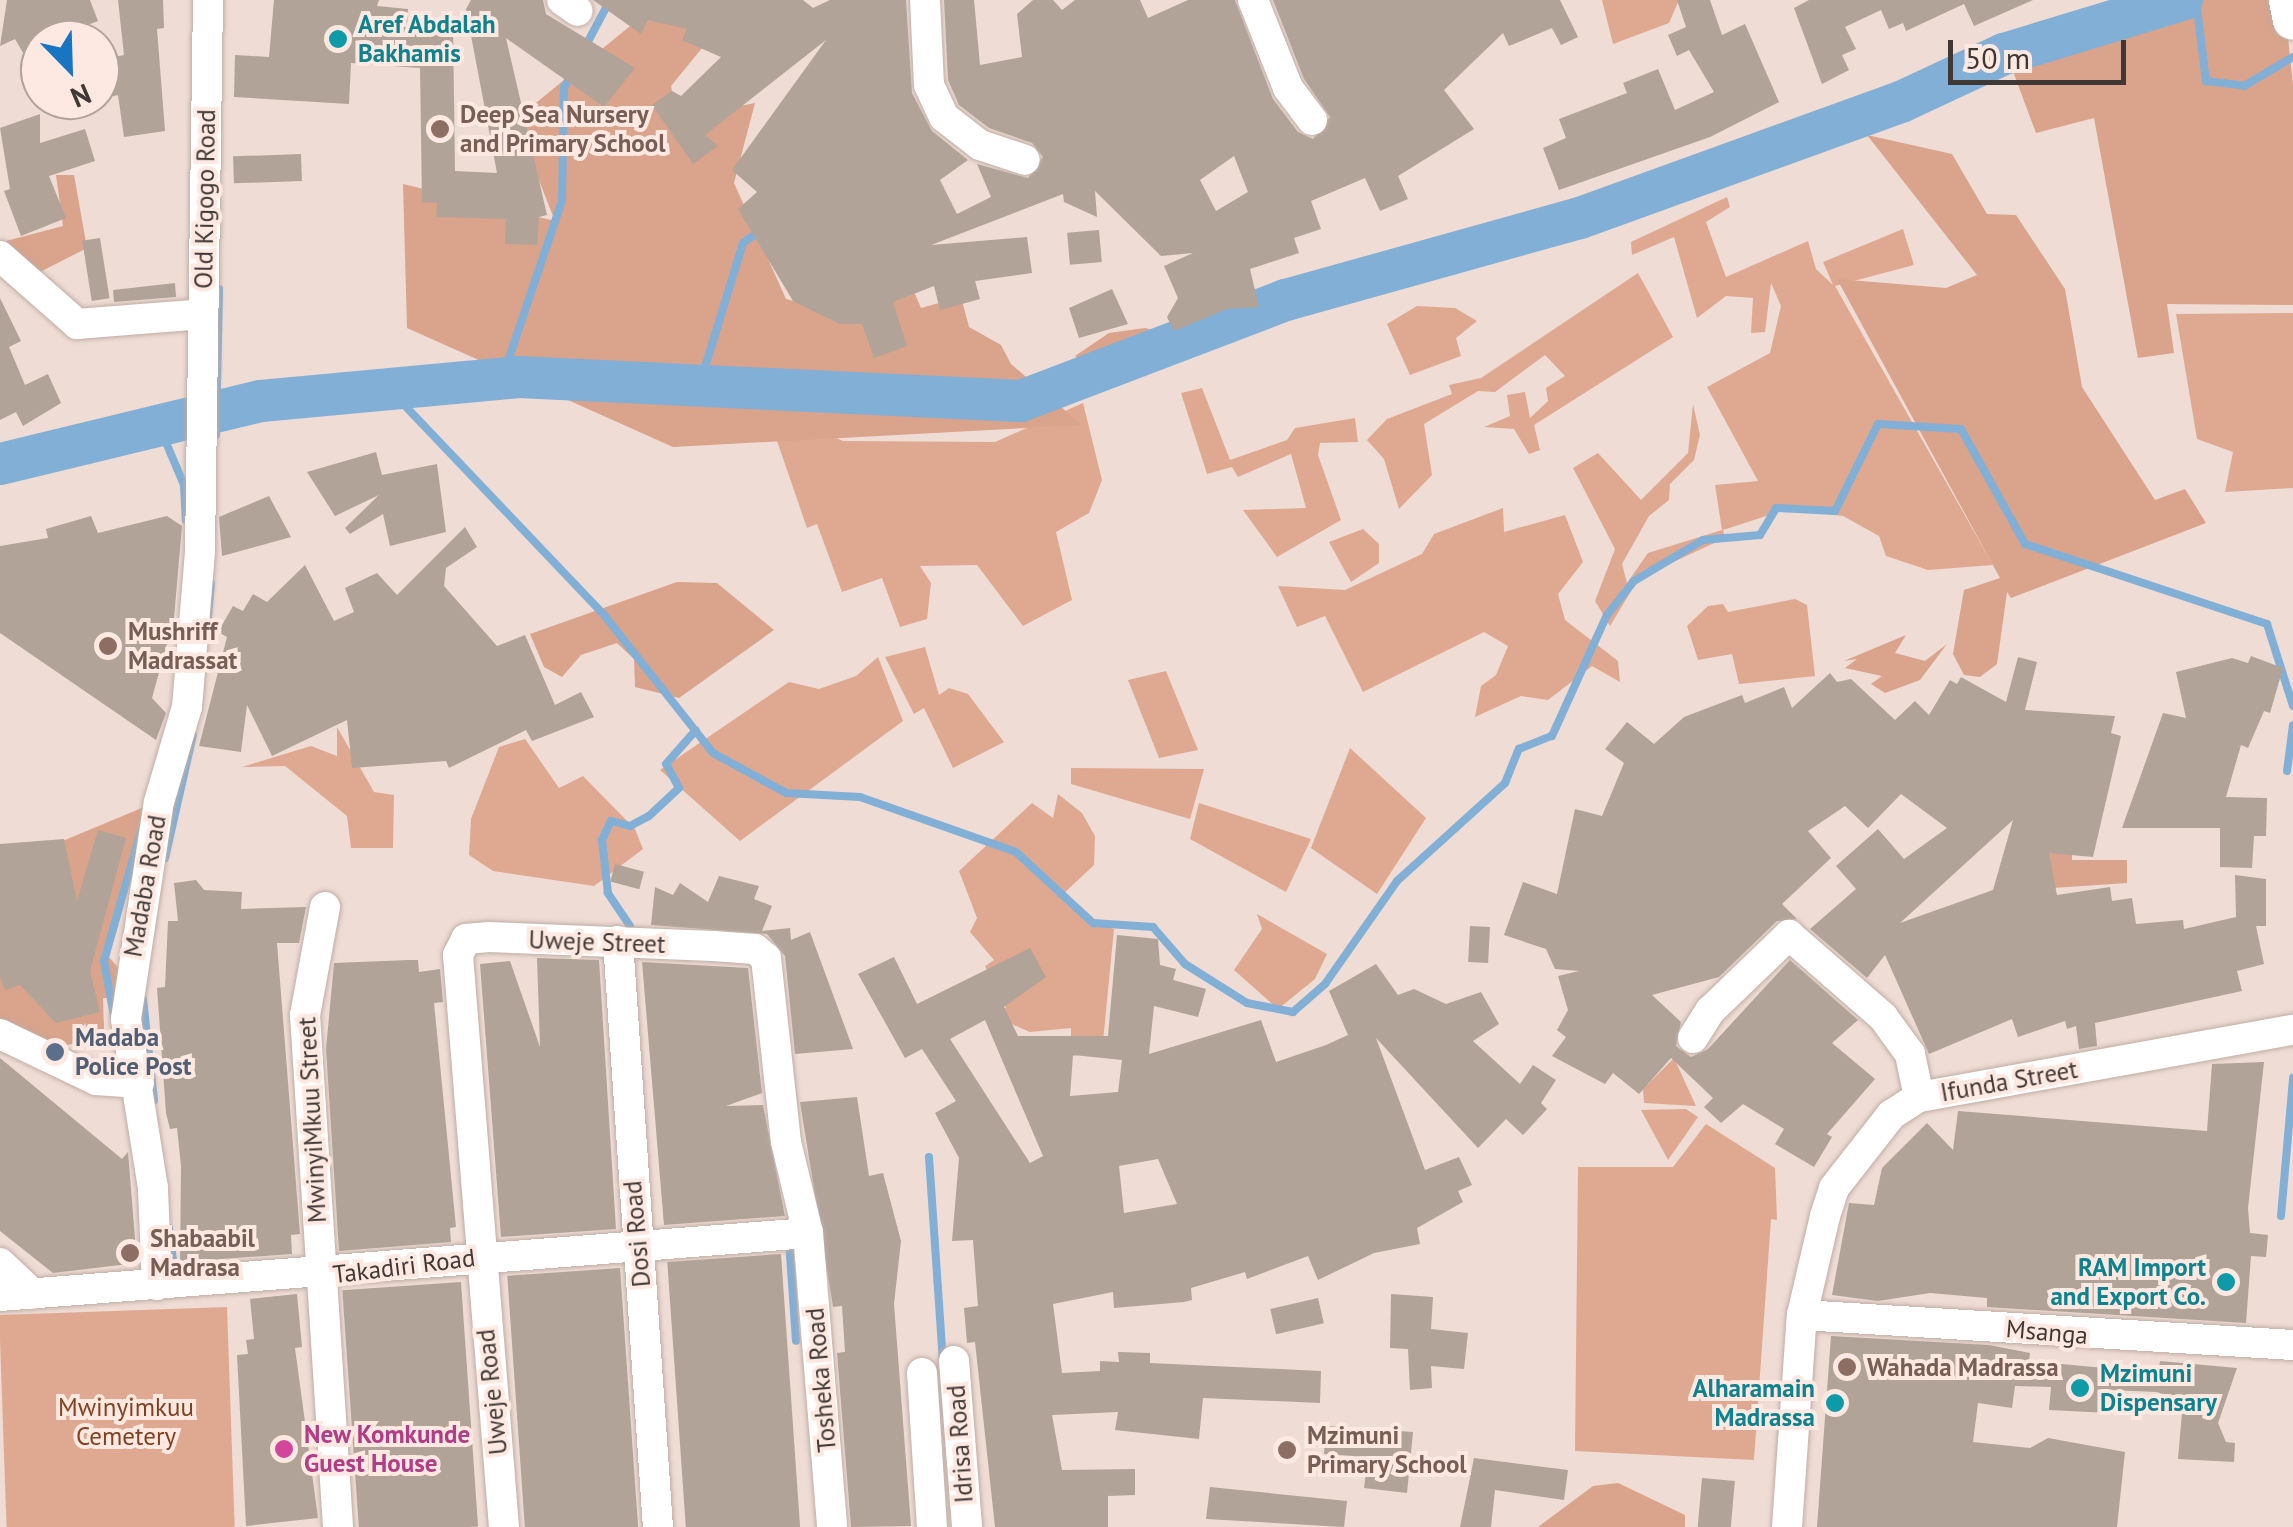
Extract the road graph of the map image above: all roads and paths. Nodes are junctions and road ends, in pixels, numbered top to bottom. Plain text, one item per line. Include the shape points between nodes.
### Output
1 (208, 0) edge
2 (925, 0) edge
3 (1254, 0) edge
4 (2290, 0) edge
5 (2293, 20) edge
6 (1312, 120) dead end
7 (1024, 160) dead end
8 (0, 256) edge
9 (202, 314) junction
10 (203, 488) joint
11 (325, 907) dead end
12 (618, 941) junction
13 (2293, 1030) edge
14 (0, 1034) edge
15 (1693, 1038) dead end
16 (139, 1083) junction
17 (1919, 1098) junction
18 (808, 1233) junction
19 (640, 1245) junction
20 (478, 1257) junction
21 (0, 1263) edge
22 (321, 1276) junction
23 (157, 1285) junction
24 (33, 1294) junction
25 (0, 1296) edge
26 (1802, 1315) junction
27 (2293, 1345) edge
28 (954, 1360) dead end
29 (922, 1373) dead end
30 (962, 1473) junction
31 (929, 1474) junction
32 (338, 1527) edge
33 (504, 1527) edge
34 (658, 1527) edge
35 (832, 1527) edge
36 (932, 1527) edge
37 (966, 1527) edge
38 (1787, 1527) edge

1 - 9 street, Old Kigogo Road
2 - 7 street via 930,85 944,117 980,146
3 - 6 street via 1288,88
4 - 5 main road
8 - 9 street via 76,324
9 - 10 street, Old Kigogo Road
10 - 16 street, Madaba Road via 186,707 134,935 126,1019
11 - 22 street, MwinyiMkuu Street via 305,1015
12 - 18 street, Uweje Street via 754,949 766,958 786,1142
12 - 19 street, Dosi Road via 624,1111
12 - 20 street, Uweje Street via 466,939 458,955
13 - 17 street, Ifunda Street
14 - 16 street via 96,1080
15 - 17 street via 1710,1011 1788,935 1883,1017 1910,1054
16 - 23 street, Madaba Road
17 - 26 street, Ifunda Street via 1873,1133 1834,1188
18 - 19 street, Takadiri Road
18 - 35 street, Tosheka Road
19 - 20 street, Takadiri Road
19 - 34 street, Dosi Road
20 - 22 street, Takadiri Road
20 - 33 street, Uweje Road
21 - 24 street
22 - 23 street, Takadiri Road
22 - 32 street, MwinyiMkuu Street
23 - 24 street, Takadiri Road
24 - 25 street, Takadiri Road
26 - 27 street, Msanga
26 - 38 street, Ifunda Street
28 - 30 street, Idrisa Road
29 - 31 street
30 - 31 street
30 - 37 street, Idrisa Road
31 - 36 street

